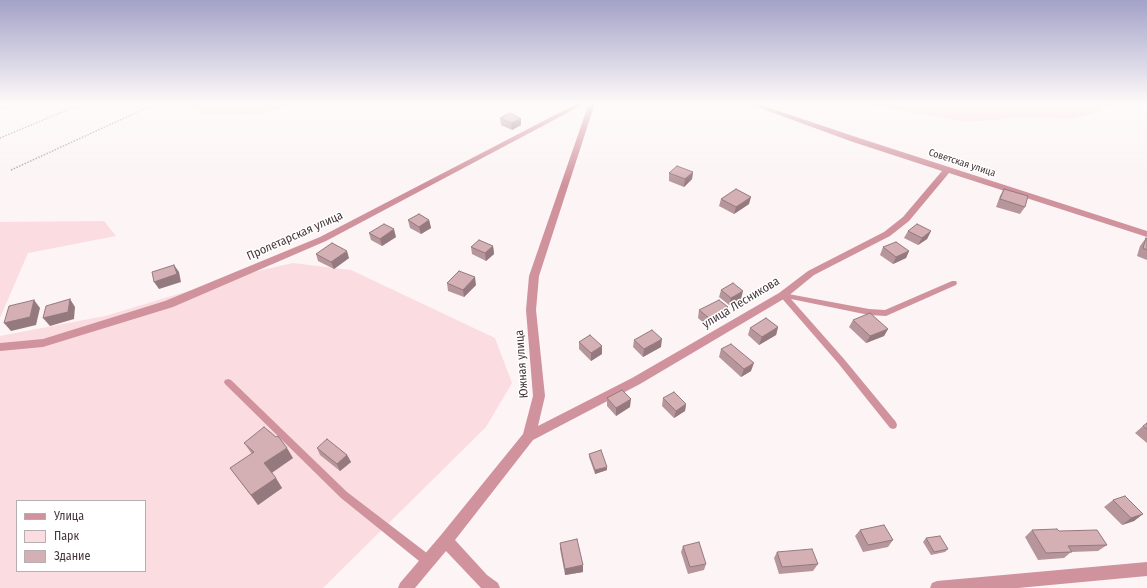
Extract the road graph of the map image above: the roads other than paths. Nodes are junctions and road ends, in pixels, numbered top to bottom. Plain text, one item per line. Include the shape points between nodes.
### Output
1 (531, 130) edge
2 (583, 130) edge
3 (829, 130) edge
4 (948, 169) junction
5 (1145, 233) edge
6 (954, 283) dead end
7 (783, 295) junction
8 (0, 347) edge
9 (228, 382) dead end
10 (893, 425) dead end
11 (529, 436) junction
12 (446, 540) junction
13 (428, 561) junction
14 (1147, 569) edge
15 (405, 588) edge
16 (493, 588) edge
17 (937, 588) edge

1 - 8 street, Пролетарская улица via 323,239 169,304 43,343
2 - 11 street, Южная улица via 534,276 531,310 539,396
3 - 4 street, Советская улица
4 - 5 street, Советская улица
4 - 7 street, улица Лесникова via 906,219 887,234 811,273
6 - 7 lane via 886,313
7 - 10 lane
7 - 11 street, улица Лесникова via 636,381
9 - 13 lane via 344,495
11 - 12 street, Южная улица
12 - 13 street, Южная улица
12 - 16 street via 482,580
13 - 15 street, Южная улица
14 - 17 street

